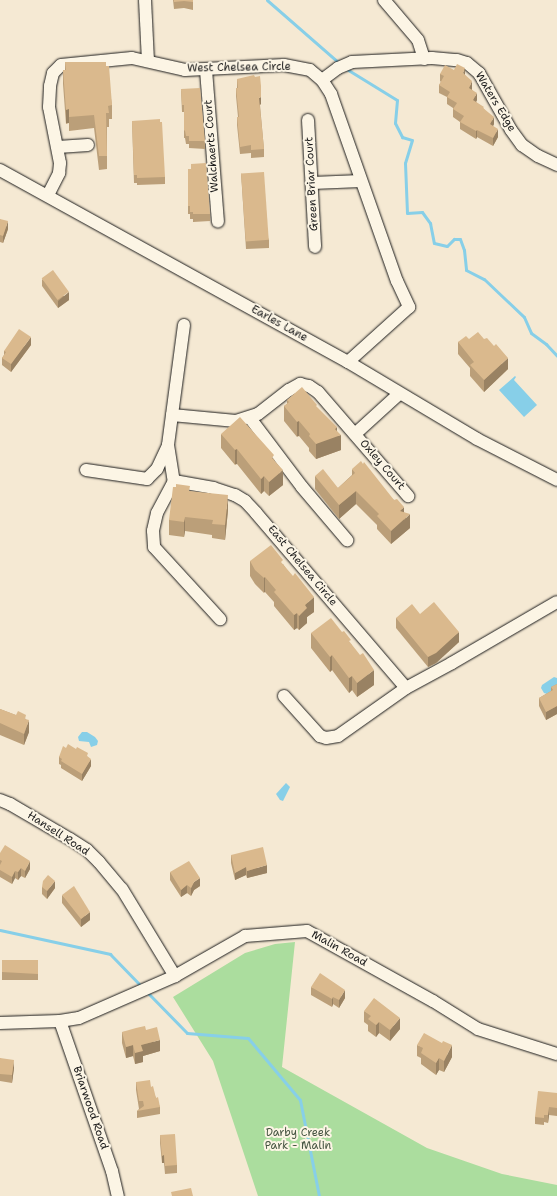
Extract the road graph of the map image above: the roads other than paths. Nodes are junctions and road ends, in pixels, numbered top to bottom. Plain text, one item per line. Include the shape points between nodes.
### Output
1 (145, 0) edge
2 (384, 0) edge
3 (424, 59) junction
4 (148, 61) junction
5 (206, 70) junction
6 (322, 80) junction
7 (308, 120) dead end
8 (88, 145) dead end
9 (58, 147) junction
10 (557, 165) edge
11 (0, 170) edge
12 (361, 181) junction
13 (312, 184) junction
14 (48, 195) junction
15 (218, 222) dead end
16 (316, 248) dead end
17 (184, 325) dead end
18 (348, 362) junction
19 (399, 394) junction
20 (172, 415) junction
21 (250, 418) junction
22 (355, 434) junction
23 (168, 445) junction
24 (86, 470) dead end
25 (557, 480) edge
26 (174, 481) junction
27 (408, 496) dead end
28 (347, 540) dead end
29 (557, 602) edge
30 (220, 619) dead end
31 (406, 688) junction
32 (284, 696) dead end
33 (0, 800) edge
34 (174, 976) junction
35 (60, 1021) junction
36 (0, 1023) edge
37 (557, 1054) edge
38 (118, 1196) edge

1 - 4 street
2 - 3 street via 418,40
3 - 6 street, Waters Edge via 352,62 338,68
3 - 10 street, Waters Edge via 458,60 474,68 522,145
4 - 5 street, West Chelsea Circle via 184,70
4 - 9 street, West Chelsea Circle via 121,58 75,62 57,68 51,78 49,97
5 - 6 street, West Chelsea Circle via 284,65 310,70
5 - 15 street, Walchaerts Court
6 - 12 street, West Chelsea Circle via 331,94
7 - 13 street, Green Briar Court
8 - 9 street
9 - 14 street, West Chelsea Circle via 59,173
11 - 14 street, Earles Lane
12 - 13 street
12 - 18 street, West Chelsea Circle via 409,307
13 - 16 street, Green Briar Court
14 - 18 street, Earles Lane
17 - 20 street
18 - 19 street, Earles Lane
19 - 22 street
19 - 25 street, Earles Lane via 483,442
20 - 21 street via 222,421
20 - 23 street
21 - 22 street via 300,384 318,392
21 - 28 street via 302,487
22 - 27 street, Oxley Court
23 - 24 street via 157,469 147,479
23 - 26 street
26 - 30 street via 157,513 153,531 154,547
26 - 31 street, East Chelsea Circle via 213,488 245,501
29 - 31 street
31 - 32 street via 345,732 326,738 320,736
33 - 34 street, Hansell Road via 70,839 95,858 122,889
34 - 35 street, Malin Road via 100,1010 79,1018
34 - 37 street, Malin Road via 245,936 307,931 478,1029
35 - 36 street, Malin Road
35 - 38 street, Briarwood Road via 112,1171

